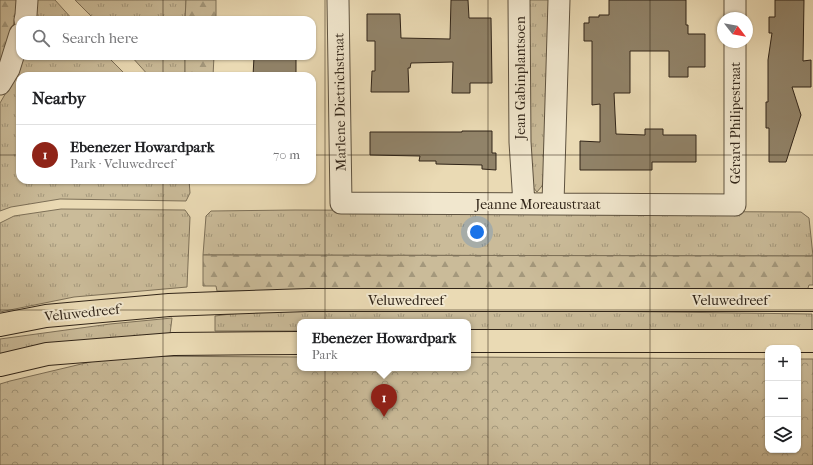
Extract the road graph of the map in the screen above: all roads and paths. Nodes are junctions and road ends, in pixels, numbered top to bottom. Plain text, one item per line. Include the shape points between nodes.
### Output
1 (27, 0) edge
2 (338, 0) edge
3 (519, 0) edge
4 (559, 0) edge
5 (735, 0) edge
6 (735, 12) edge
7 (26, 16) edge
8 (16, 47) edge
9 (735, 48) edge
10 (0, 84) edge
11 (341, 203) joint
12 (553, 203) junction
13 (524, 204) junction
14 (735, 205) joint
15 (813, 300) edge
16 (0, 325) edge
17 (812, 341) edge
18 (471, 342) edge
19 (297, 343) edge
20 (0, 365) edge

1 - 7 street
2 - 11 street, Marlene Dietrichstraat
3 - 13 street, Jean Gabinplantsoen via 520,142
4 - 12 street
5 - 6 street
8 - 10 street via 9,69
9 - 14 street, Gérard Philipestraat
11 - 13 street, Jeanne Moreaustraat
12 - 13 street, Jeanne Moreaustraat
12 - 14 street, Jeanne Moreaustraat
15 - 16 main road, Veluwedreef via 308,300 169,305 46,316
17 - 18 main road
19 - 20 main road via 173,344 47,354

